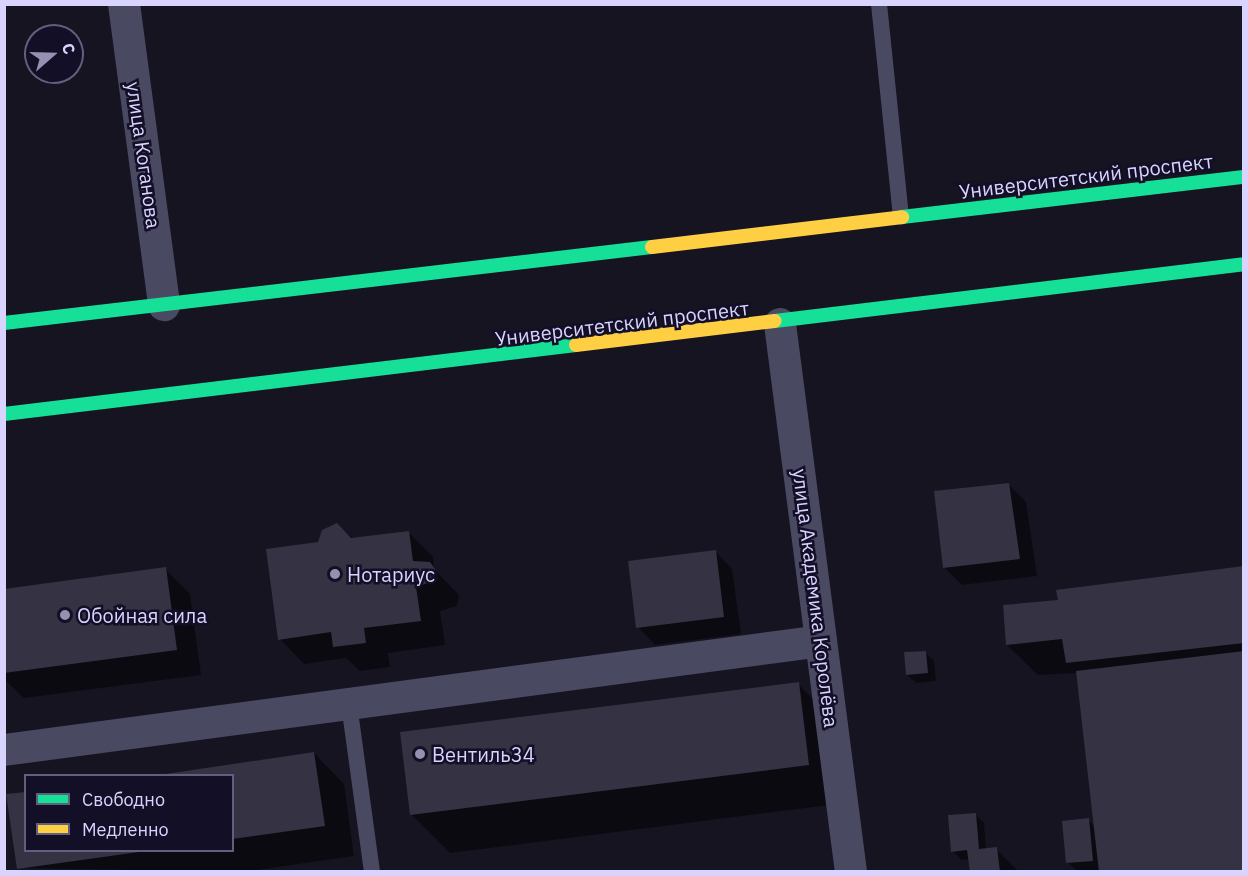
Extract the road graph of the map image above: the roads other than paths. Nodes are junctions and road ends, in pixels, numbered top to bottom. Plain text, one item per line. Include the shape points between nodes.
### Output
1 (124, 4) edge
2 (879, 4) edge
3 (1244, 177) edge
4 (902, 217) junction
5 (1244, 264) edge
6 (164, 305) junction
7 (4, 323) edge
8 (780, 324) junction
9 (4, 414) edge
10 (821, 641) junction
11 (349, 704) junction
12 (4, 750) edge
13 (372, 872) edge
14 (851, 872) edge

1 - 6 street, улица Коганова
2 - 4 lane
3 - 4 highway, Университетский проспект
4 - 6 highway, Университетский проспект
5 - 8 highway, Университетский проспект
6 - 7 highway, Университетский проспект
8 - 9 highway, Университетский проспект
8 - 10 street, улица Академика Королёва
10 - 11 street
10 - 14 street, улица Академика Королёва
11 - 12 street
11 - 13 lane

